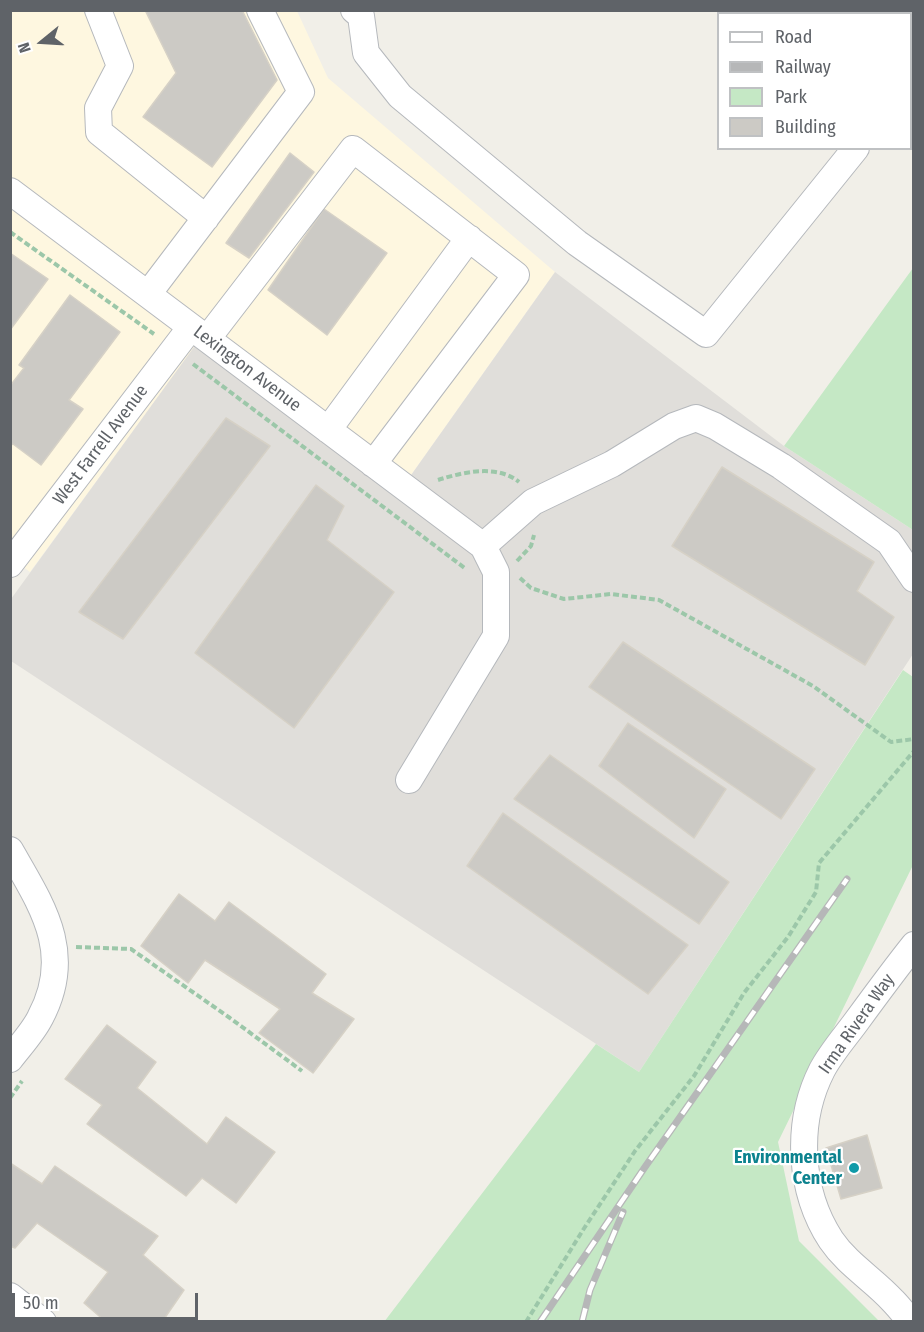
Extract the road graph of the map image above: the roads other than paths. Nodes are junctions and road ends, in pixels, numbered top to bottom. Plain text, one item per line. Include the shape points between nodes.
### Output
1 (98, 10) edge
2 (260, 10) edge
3 (354, 10) edge
4 (854, 150) edge
5 (10, 191) edge
6 (206, 218) junction
7 (470, 238) junction
8 (148, 294) junction
9 (199, 333) junction
10 (328, 430) junction
11 (374, 464) junction
12 (20, 533) edge
13 (483, 546) junction
14 (10, 564) edge
15 (914, 579) edge
16 (410, 780) dead end
17 (10, 850) edge
18 (914, 945) edge
19 (18, 1067) edge
20 (10, 1296) edge
21 (43, 1322) edge
22 (911, 1322) edge

1 - 6 street via 120,66 98,108 99,132
2 - 6 street via 301,92
3 - 4 street via 361,16 366,53 400,96 577,243 706,334
5 - 8 street, Lexington Avenue
6 - 8 street
7 - 9 street, West Farrell Avenue via 354,149
7 - 10 street
7 - 11 street via 516,275
8 - 9 street, Lexington Avenue
9 - 10 street, Lexington Avenue
9 - 12 street, West Farrell Avenue
10 - 11 street, Lexington Avenue
11 - 13 street, Lexington Avenue
12 - 14 street, West Farrell Avenue
13 - 15 street via 533,502 696,418 781,466 889,542
13 - 16 street via 496,572 496,636
17 - 19 street via 44,910 56,964 50,998
18 - 22 street, Irma Rivera Way via 822,1071 804,1132 806,1177 816,1214 850,1263 893,1300
20 - 21 street

